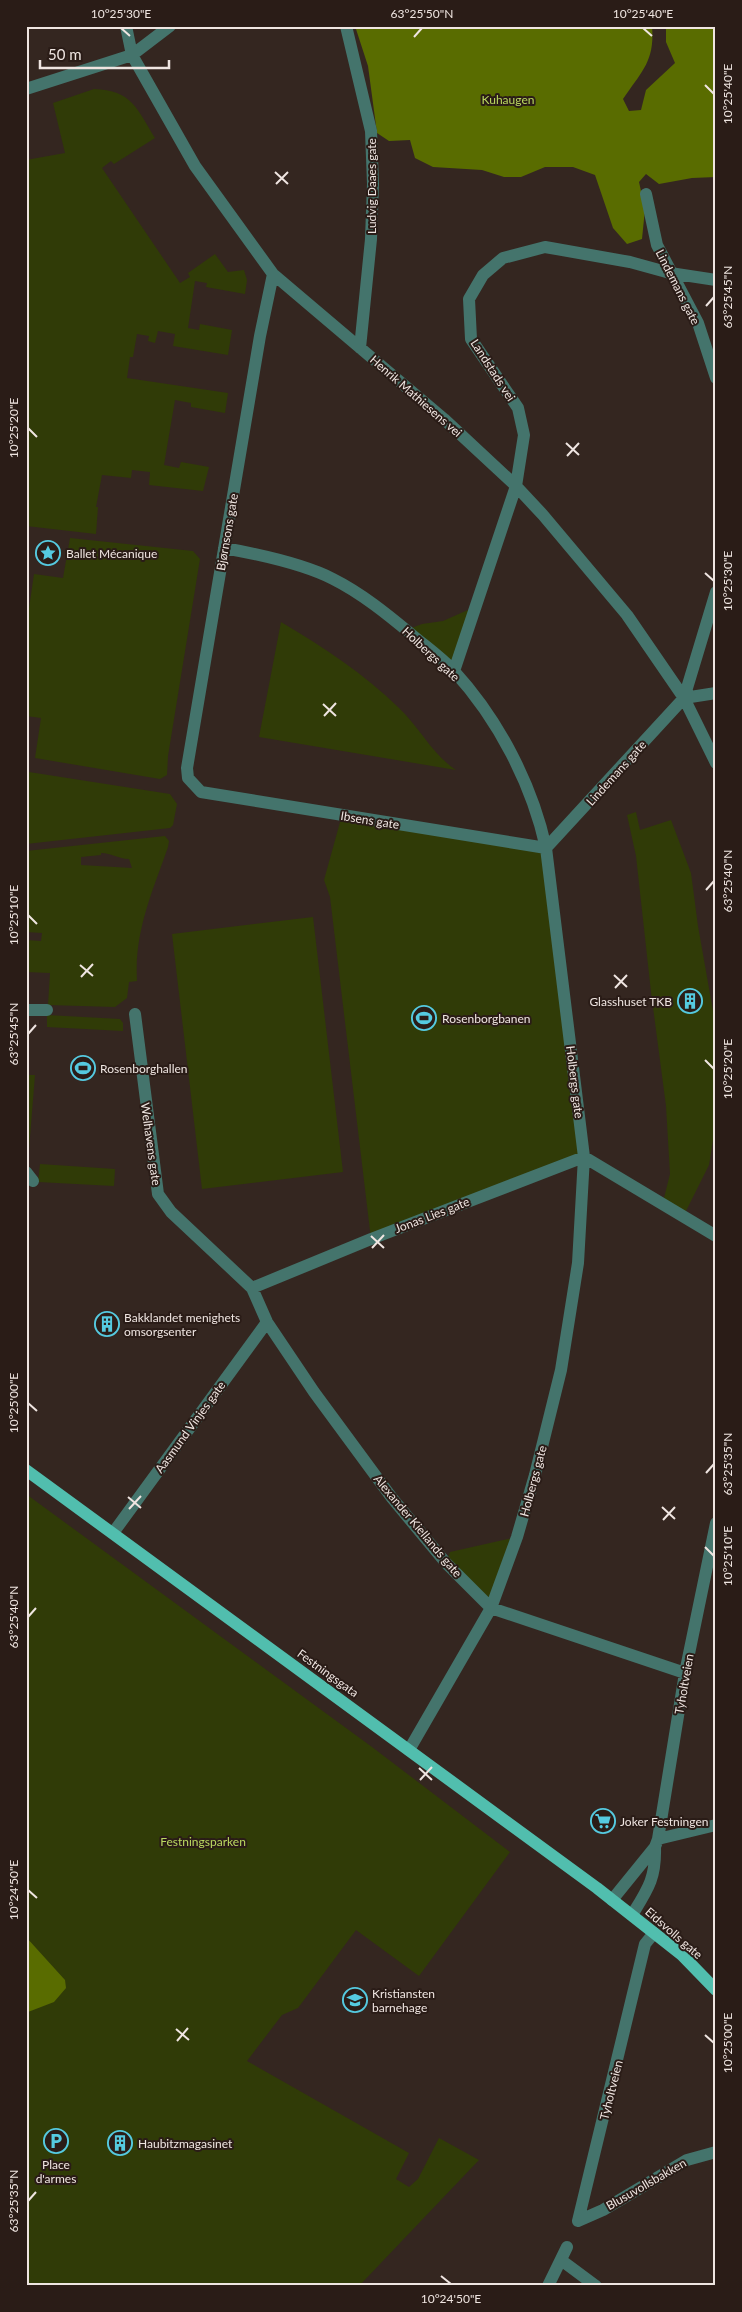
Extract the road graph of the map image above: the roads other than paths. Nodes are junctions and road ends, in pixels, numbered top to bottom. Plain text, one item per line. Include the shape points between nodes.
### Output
1 (126, 26) edge
2 (170, 26) edge
3 (346, 26) edge
4 (132, 55) junction
5 (26, 89) edge
6 (646, 194) dead end
7 (273, 274) junction
8 (670, 274) junction
9 (716, 280) edge
10 (360, 348) junction
11 (716, 378) edge
12 (516, 486) junction
13 (224, 548) junction
14 (716, 592) edge
15 (454, 671) junction
16 (716, 693) edge
17 (684, 698) junction
18 (716, 763) edge
19 (195, 788) joint
20 (546, 848) junction
21 (26, 1010) edge
22 (47, 1010) dead end
23 (135, 1014) dead end
24 (584, 1157) junction
25 (716, 1236) edge
26 (252, 1288) junction
27 (267, 1322) junction
28 (26, 1470) edge
29 (716, 1522) edge
30 (113, 1533) junction
31 (491, 1608) junction
32 (685, 1673) junction
33 (409, 1750) junction
34 (716, 1825) edge
35 (656, 1843) junction
36 (612, 1900) junction
37 (632, 1915) junction
38 (654, 1932) junction
39 (716, 1990) edge
40 (716, 2152) edge
41 (578, 2221) joint
42 (567, 2247) dead end
43 (561, 2260) junction
44 (548, 2286) edge
45 (596, 2286) edge

1 - 4 street, Henrik Mathiesens vei
2 - 4 street
3 - 10 street, Ludvig Daaes gate via 371,131 371,239
4 - 5 street
4 - 7 street, Henrik Mathiesens vei via 195,166
6 - 8 street, Lindemans gate via 657,245
7 - 10 street, Henrik Mathiesens vei
7 - 13 street, Bjørnsons gate
8 - 9 street, Landstads vei
8 - 11 street, Lindemans gate via 698,323
8 - 12 street, Landstads vei via 630,262 545,247 503,258 483,275 469,298 471,339 518,408 524,435
10 - 12 street, Henrik Mathiesens vei
12 - 15 street, Landstads vei
12 - 17 street, Henrik Mathiesens vei via 627,615
13 - 15 street, Holbergs gate via 263,555 333,578 388,614
13 - 19 street, Bjørnsons gate via 187,768 188,778
14 - 17 street, Lindemans gate
15 - 20 street, Holbergs gate via 486,714 527,787 539,817
16 - 17 street
17 - 18 street, Henrik Mathiesens vei
17 - 20 street, Lindemans gate
19 - 20 street, Ibsens gate via 201,792
20 - 24 street, Holbergs gate
21 - 22 street
23 - 26 street, Welhavens gate via 158,1194 171,1212
24 - 25 street
24 - 26 street, Jonas Lies gate
24 - 31 street, Holbergs gate via 578,1264 561,1370 517,1537
26 - 27 street, Welhavens gate
27 - 30 street, Aasmund Vinjes gate
27 - 31 street, Alexander Kiellands gate via 392,1498 446,1563
28 - 30 main road, Festningsgata
29 - 32 street, Tyholtveien
30 - 33 main road, Festningsgata
31 - 32 street, Alexander Kiellands gate
31 - 33 street, Holbergs gate
32 - 35 street, Tyholtveien
33 - 36 main road, Festningsgata
34 - 35 street
35 - 36 street, Tyholtveien
35 - 37 street, Tyholtveien via 656,1868
36 - 37 main road, Eidsvolls gate
37 - 38 main road, Eidsvolls gate
38 - 39 main road, Eidsvolls gate
38 - 41 street, Tyholtveien via 645,1944
40 - 41 street, Blusuvollsbakken via 687,2160 603,2210
42 - 43 street
43 - 44 street
43 - 45 street

